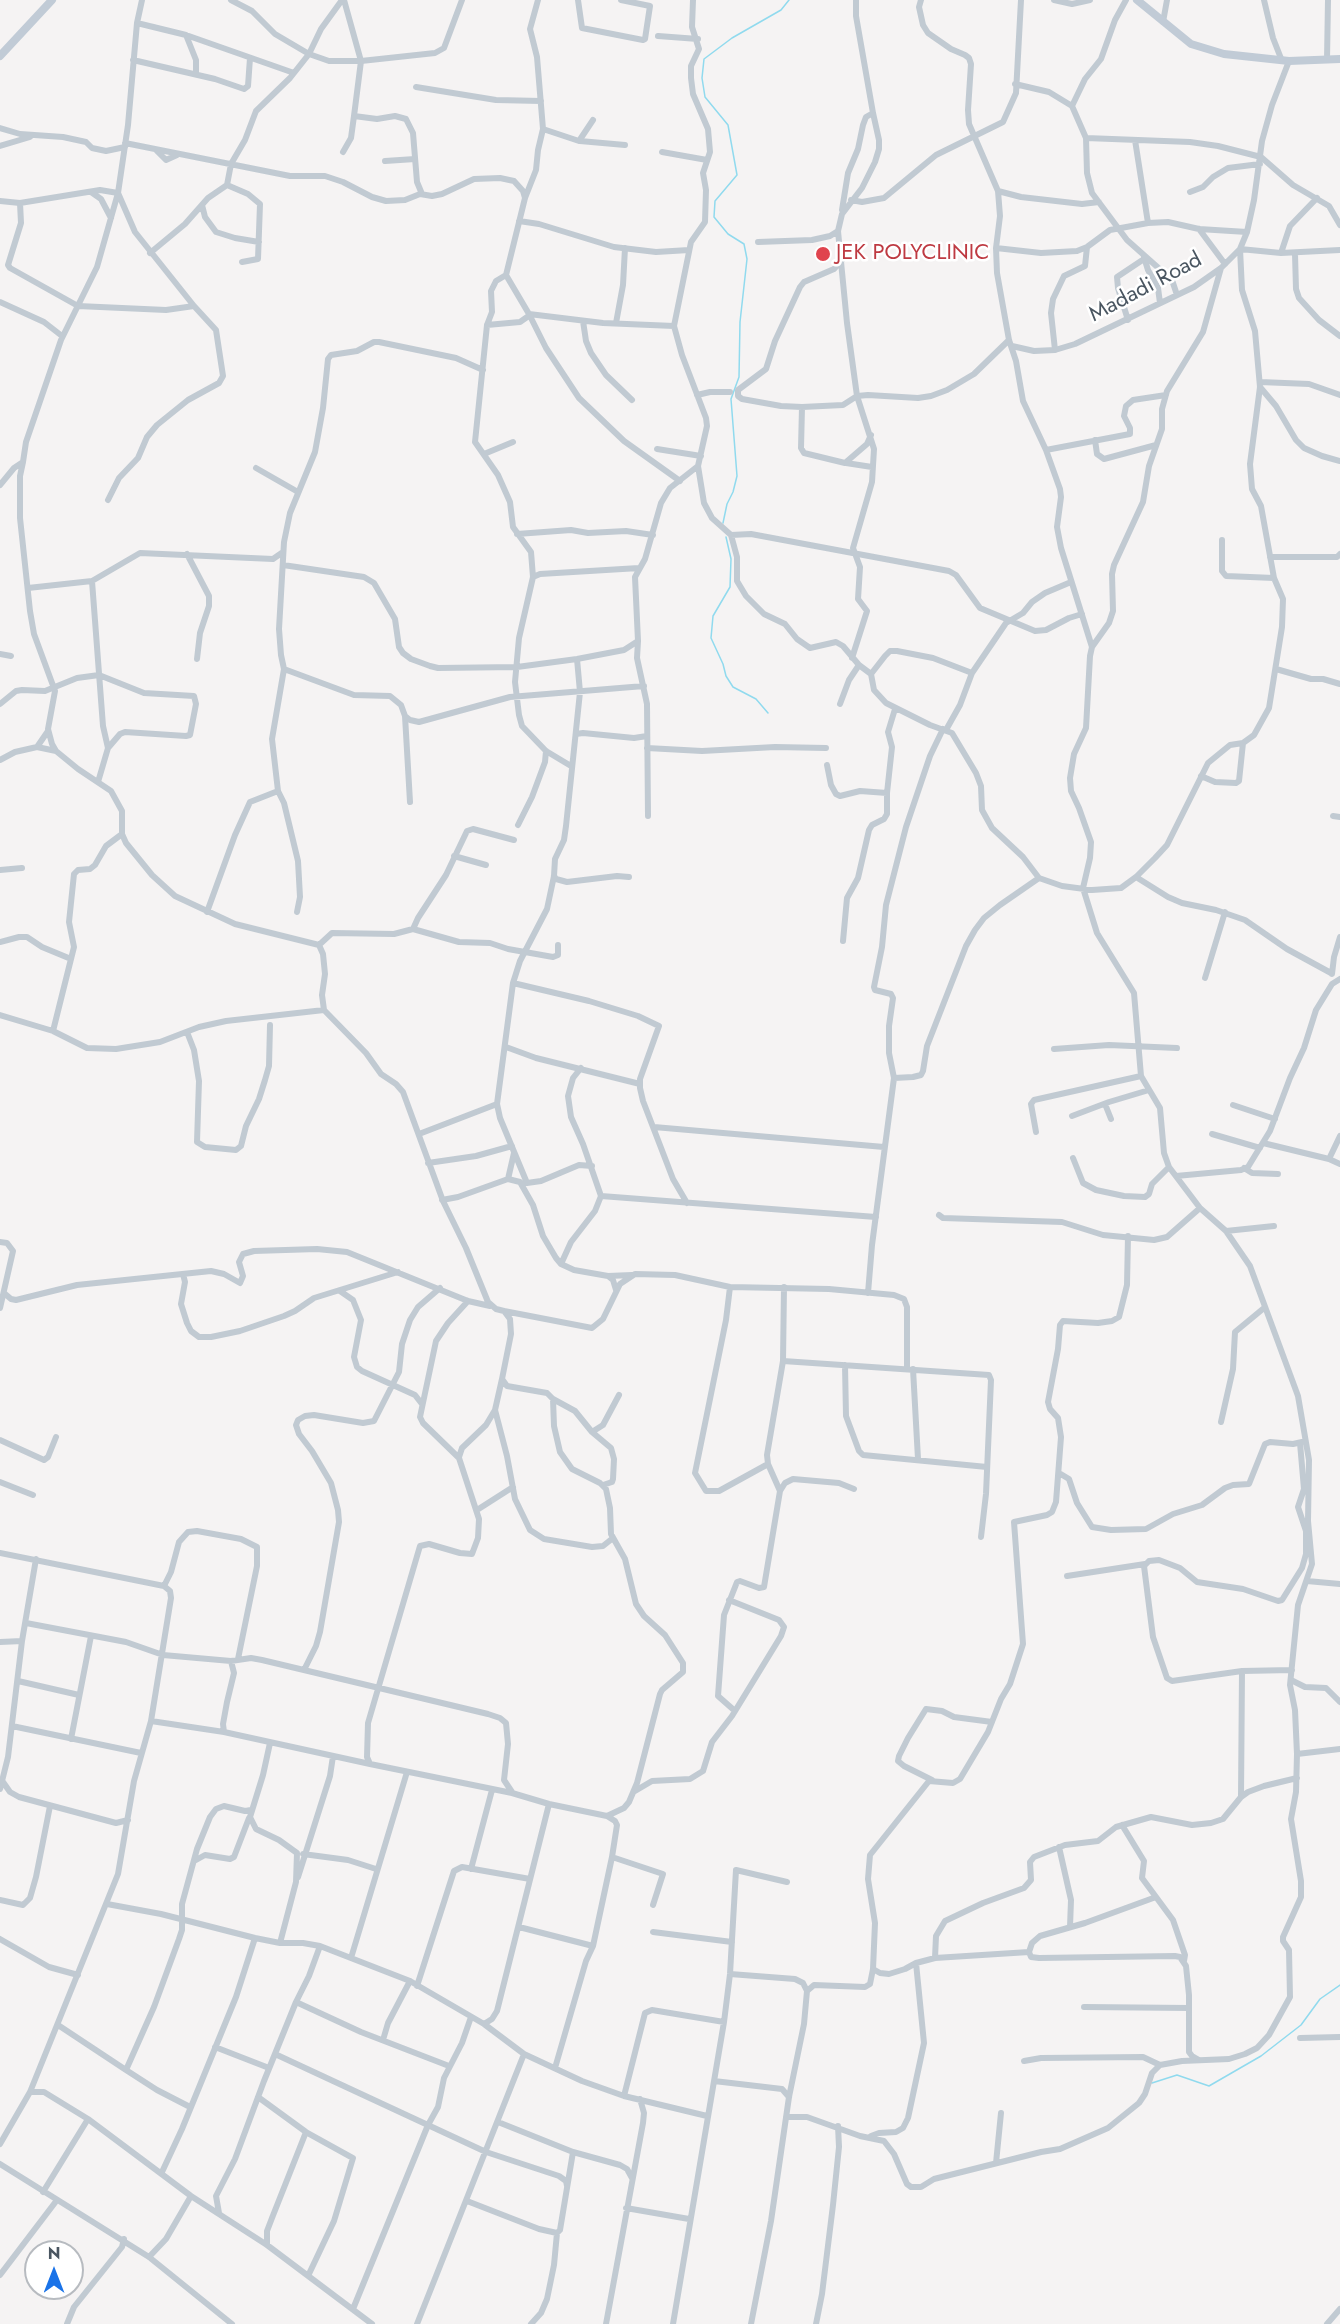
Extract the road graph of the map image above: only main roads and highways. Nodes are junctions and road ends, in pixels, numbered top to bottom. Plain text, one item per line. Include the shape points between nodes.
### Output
1 (52, 0) edge
2 (1137, 0) edge
3 (0, 56) edge
4 (1340, 59) edge

1 - 3 main road
2 - 4 main road via 1191,44 1224,54 1285,61

